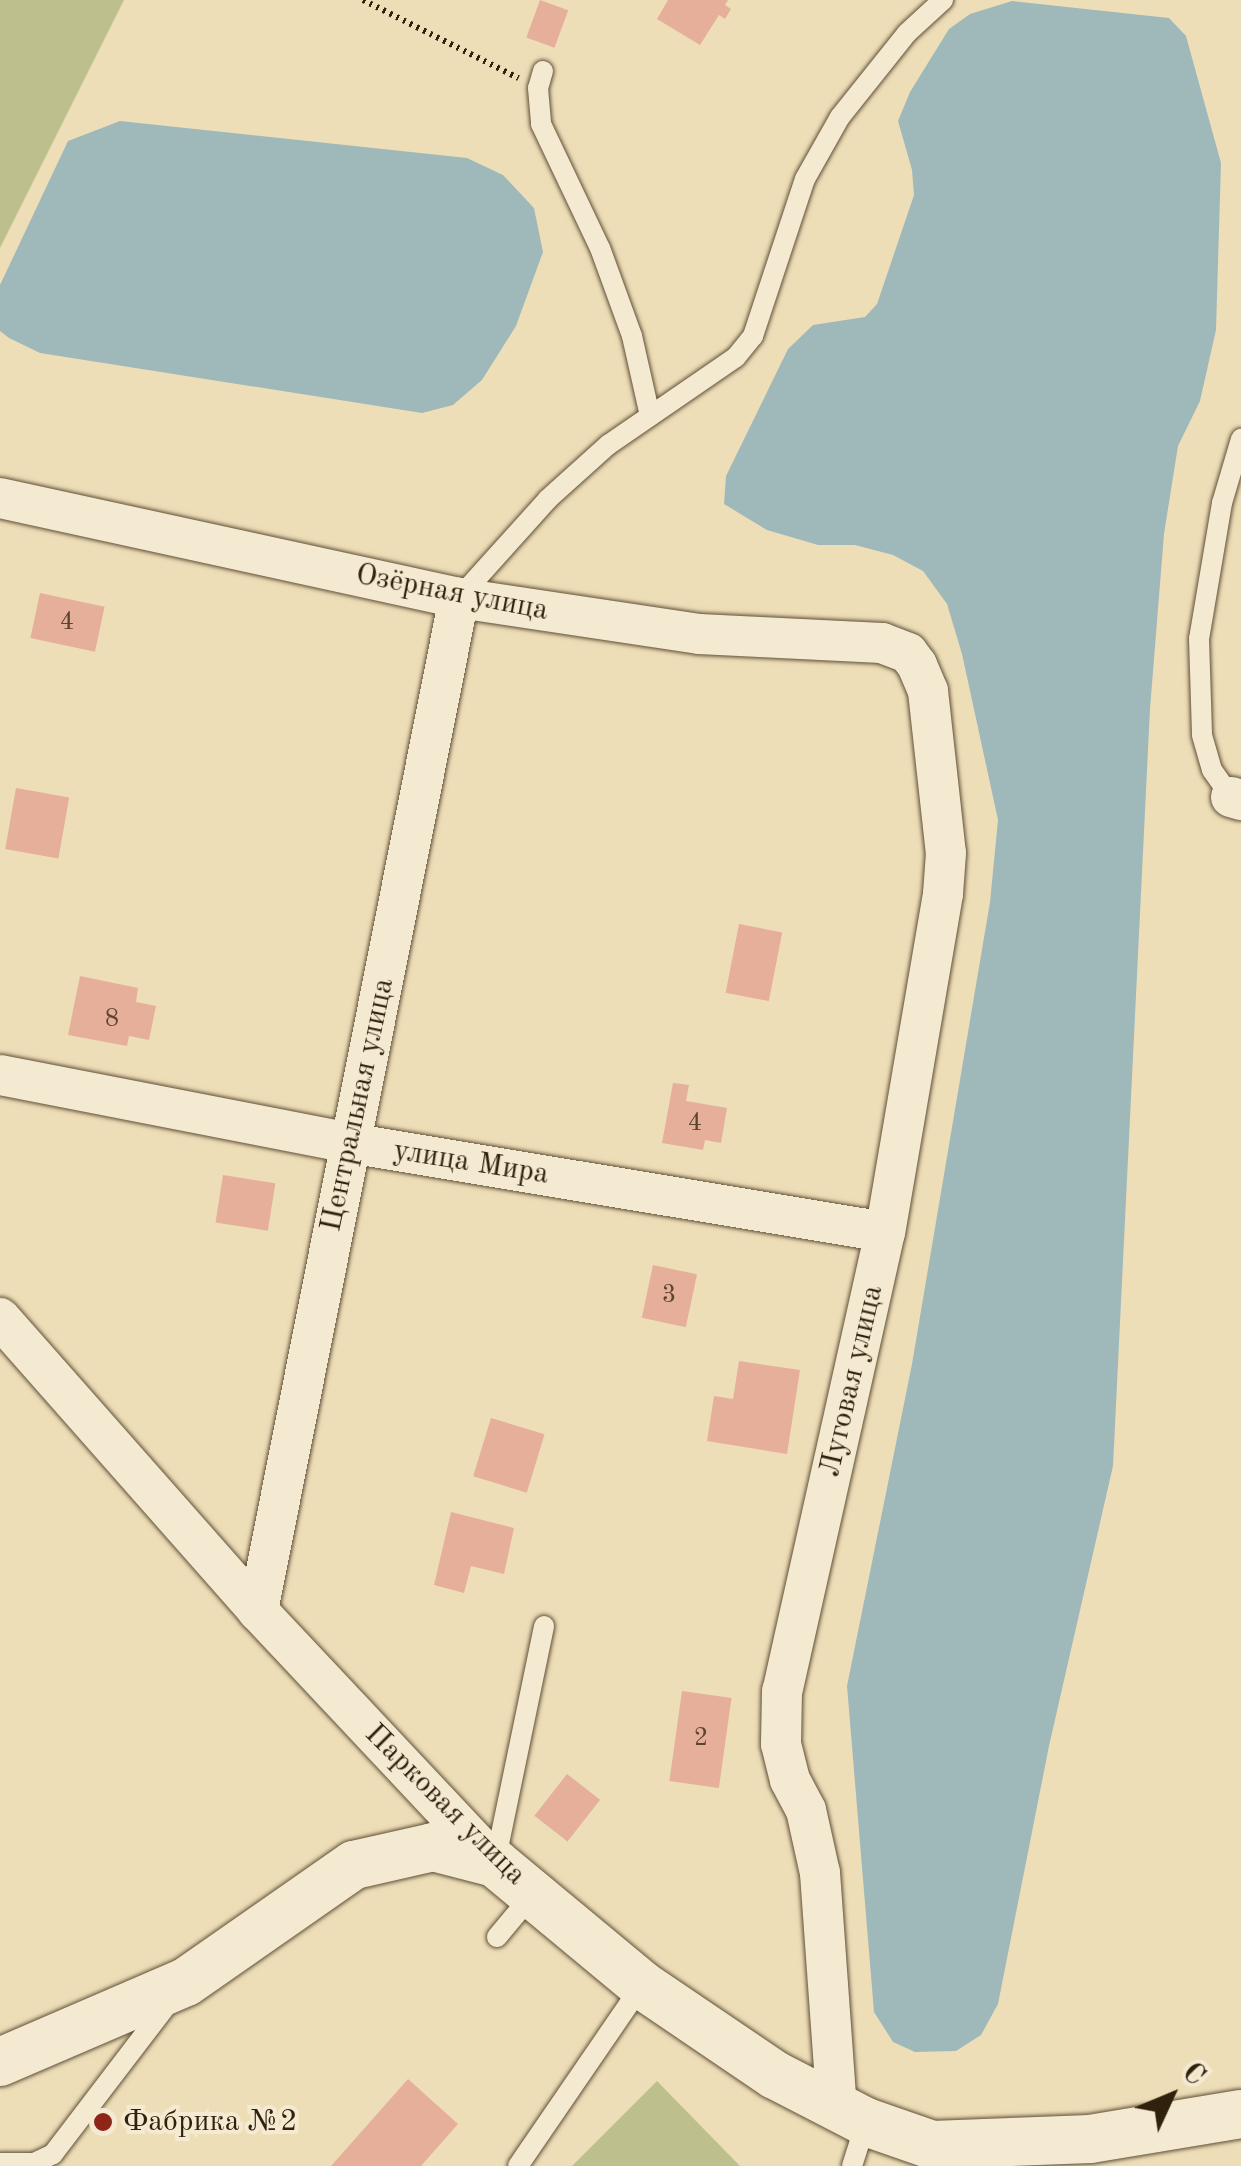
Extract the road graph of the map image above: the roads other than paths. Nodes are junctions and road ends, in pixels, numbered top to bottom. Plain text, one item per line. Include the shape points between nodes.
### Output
1 (943, 0) edge
2 (540, 80) road end
3 (650, 416) junction
4 (1241, 438) edge
5 (0, 498) edge
6 (459, 598) junction
7 (908, 653) joint
8 (1236, 798) edge
9 (0, 1075) edge
10 (348, 1143) junction
11 (885, 1232) junction
12 (0, 1318) edge
13 (258, 1611) junction
14 (544, 1626) dead end
15 (495, 1863) junction
16 (533, 1894) junction
17 (497, 1937) dead end
18 (186, 1982) junction
19 (642, 1985) junction
20 (0, 2062) edge
21 (1241, 2114) edge
22 (851, 2132) edge
23 (0, 2163) edge
24 (36, 2165) edge
25 (518, 2166) edge

1 - 3 lane via 907,33 840,117 806,179 752,336 708,380
2 - 3 lane via 540,124 600,248 632,336
3 - 6 lane via 548,499
4 - 8 lane via 1222,503 1199,639 1202,734 1212,770
5 - 6 street, Озёрная улица
6 - 7 street, Озёрная улица via 699,634 882,642
6 - 10 street, Центральная улица
7 - 11 street, Луговая улица via 928,692 946,852
9 - 10 street, улица Мира
10 - 11 street, улица Мира
10 - 13 street, Центральная улица
11 - 22 street, Луговая улица via 782,1692 781,1744 820,1873
12 - 13 street, Парковая улица
13 - 15 street, Парковая улица
14 - 15 lane
15 - 16 street, Парковая улица
15 - 18 street via 433,1848 354,1866
16 - 17 lane
16 - 19 street, Парковая улица
18 - 20 street
18 - 24 lane via 53,2154
19 - 22 street, Парковая улица
19 - 25 lane
21 - 22 street, Парковая улица via 1090,2140 990,2146
23 - 24 lane

